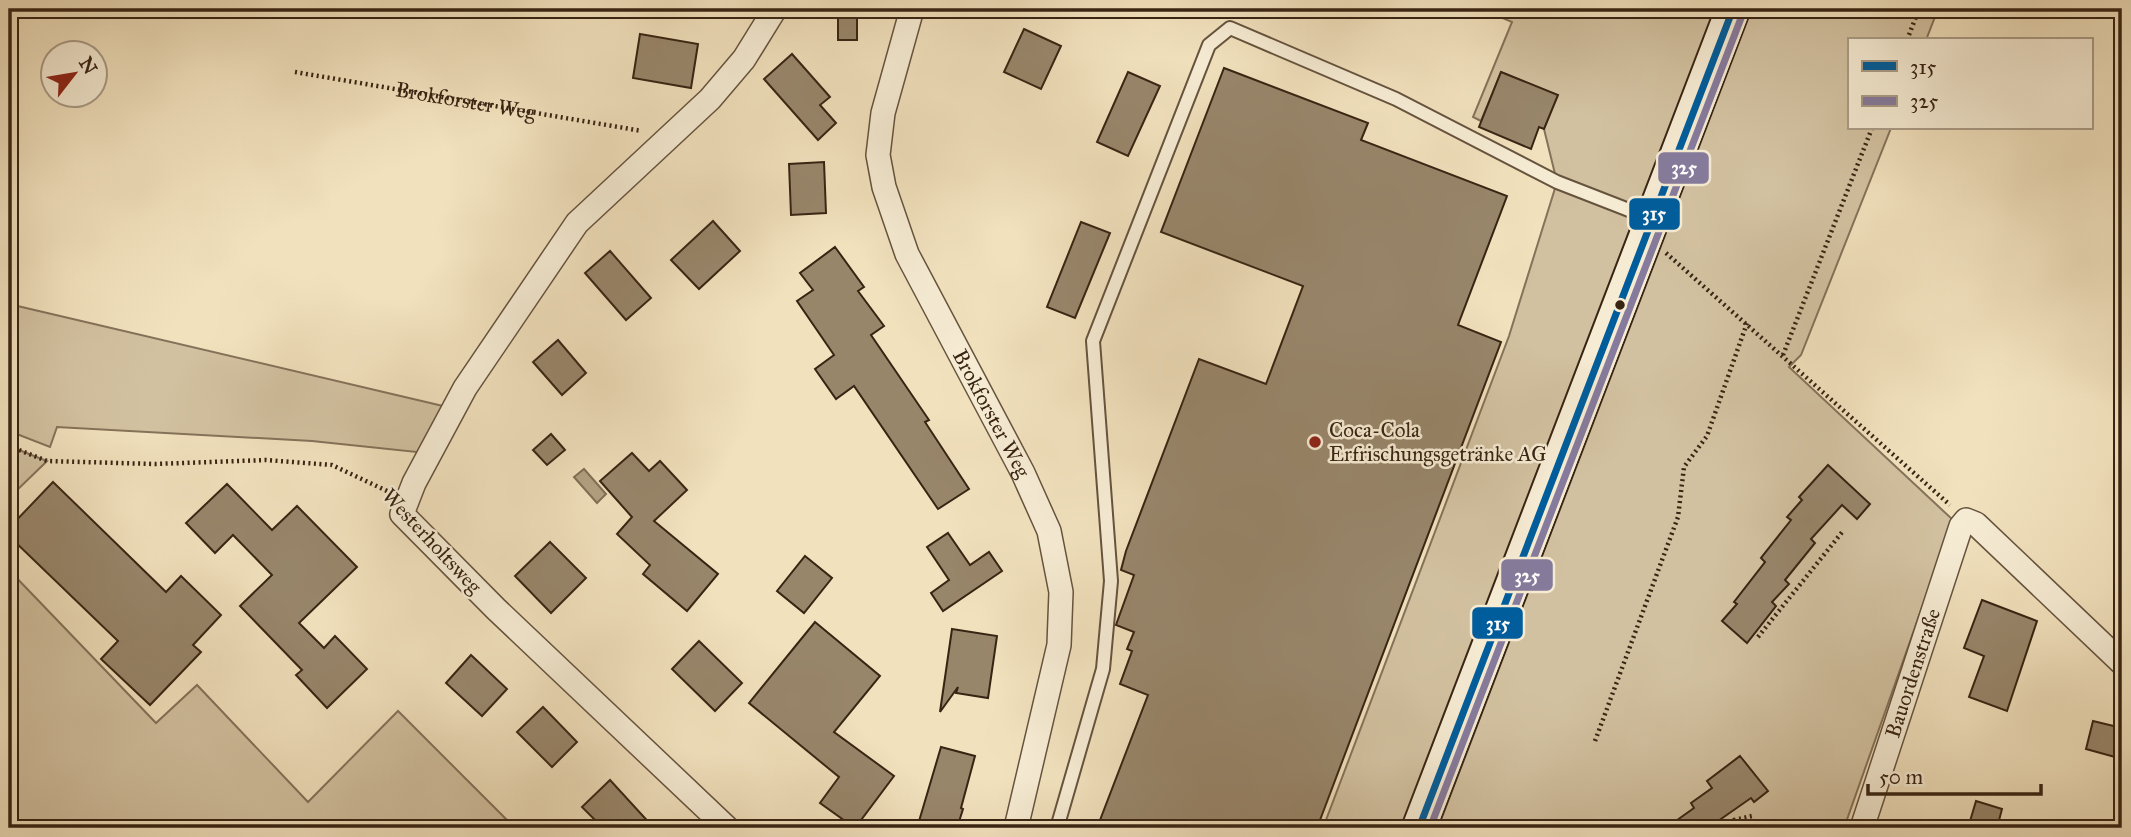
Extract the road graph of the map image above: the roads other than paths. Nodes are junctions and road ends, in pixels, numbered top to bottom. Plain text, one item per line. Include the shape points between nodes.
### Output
1 (775, 9) edge
2 (912, 9) edge
3 (1733, 9) edge
4 (1649, 230) junction
5 (2122, 663) edge
6 (727, 828) edge
7 (1016, 828) edge
8 (1057, 828) edge
9 (1419, 828) edge
10 (1862, 828) edge

1 - 6 street, Westerholtsweg via 744,59 710,99 577,223 465,388 402,514
2 - 7 street, Brokforster Weg via 883,113 878,155 884,187 907,254 1049,531 1061,592 1059,645
3 - 4 street
4 - 8 lane via 1396,99 1230,28 1209,45 1093,341 1111,581 1103,668
4 - 9 street
5 - 10 street, Bauordenstraße via 1976,524 1966,520

